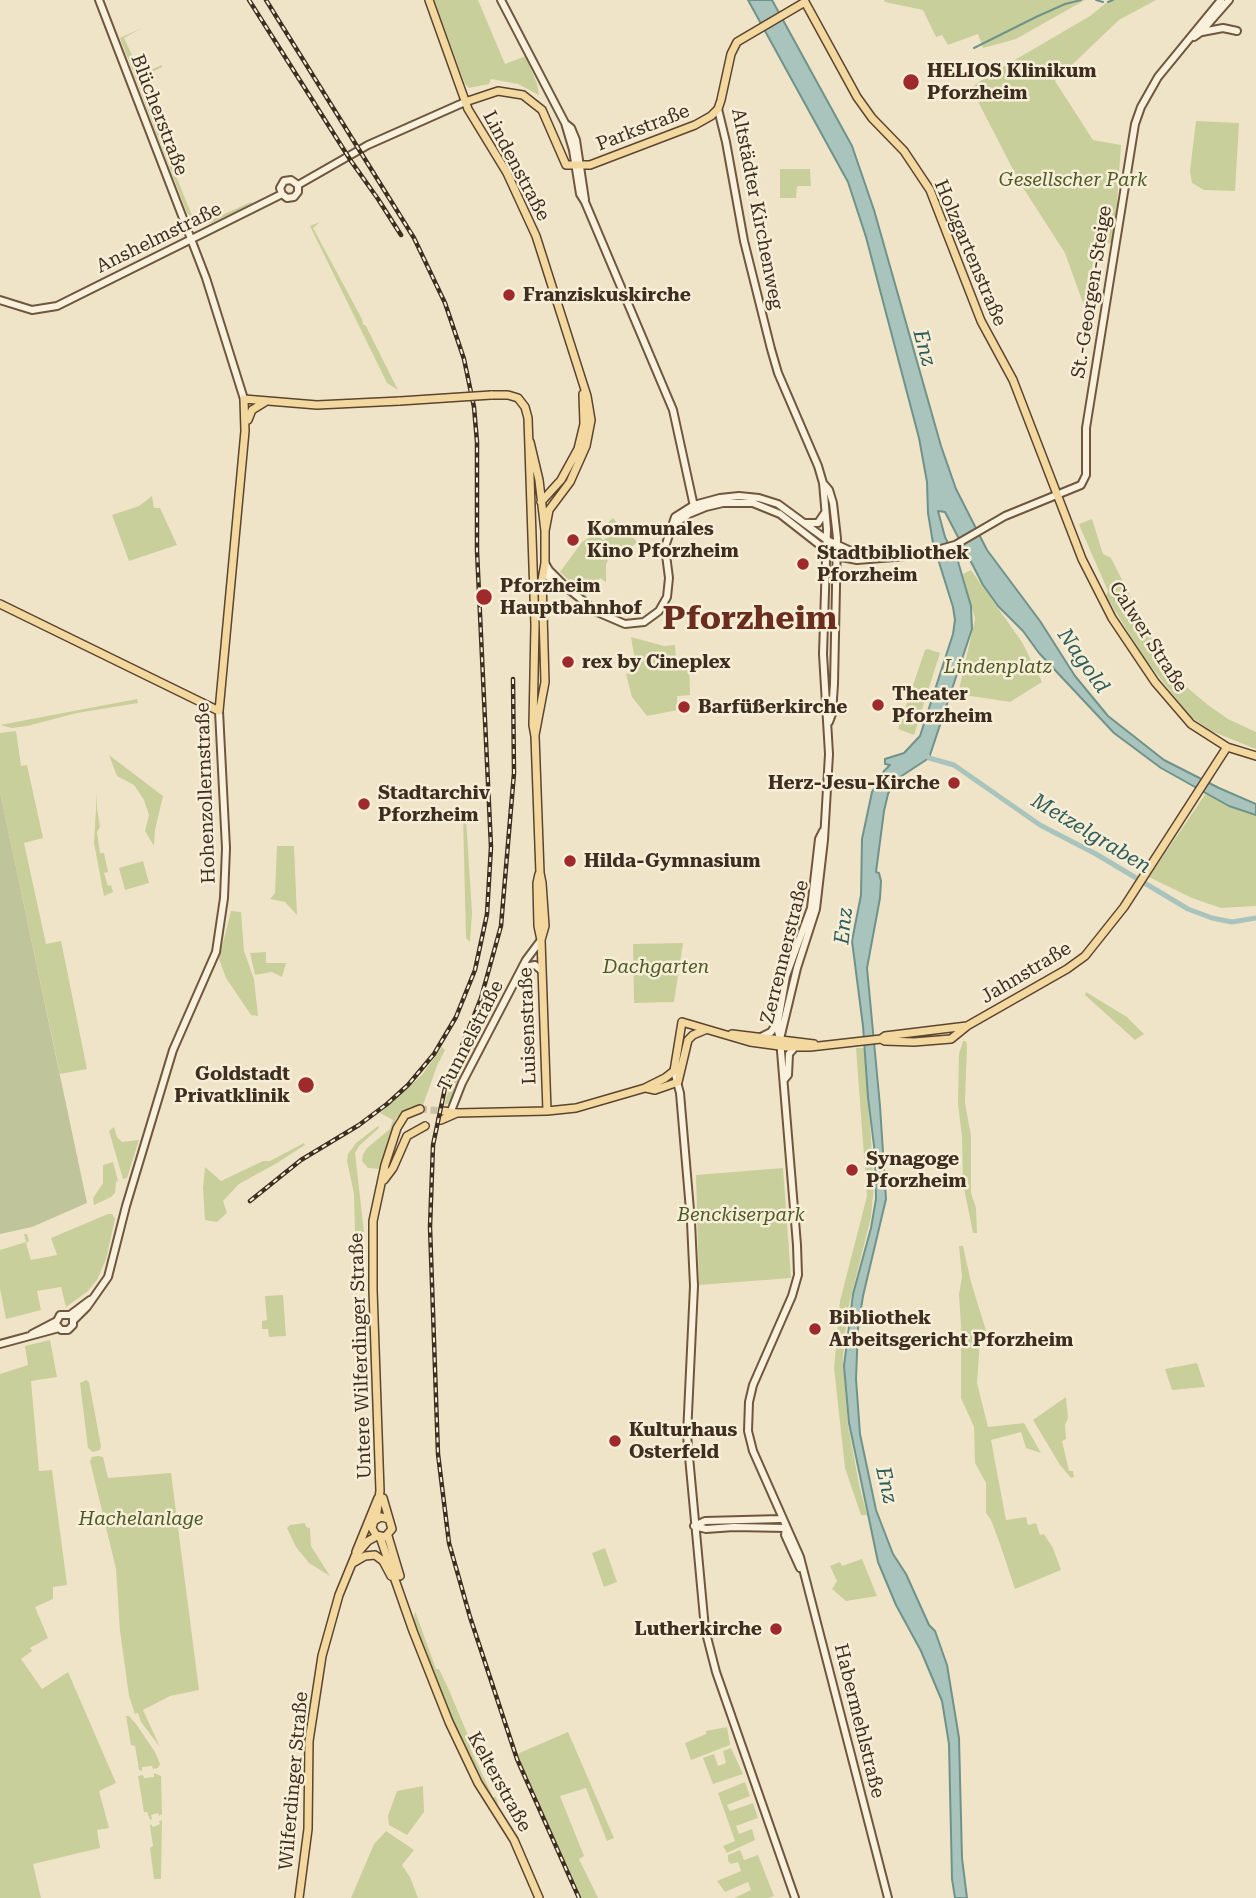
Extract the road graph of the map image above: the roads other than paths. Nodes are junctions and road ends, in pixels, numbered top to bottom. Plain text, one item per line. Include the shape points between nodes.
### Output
1 (99, 0) edge
2 (429, 0) edge
3 (501, 0) edge
4 (1229, 0) edge
5 (801, 4) edge
6 (1219, 5) edge
7 (1237, 31) dead end
8 (1200, 32) junction
9 (1189, 40) junction
10 (465, 102) junction
11 (718, 109) junction
12 (578, 166) junction
13 (298, 185) junction
14 (282, 194) junction
15 (192, 240) junction
16 (0, 300) edge
17 (583, 388) junction
18 (244, 399) junction
19 (268, 401) junction
20 (245, 431) junction
21 (529, 439) junction
22 (529, 483) junction
23 (823, 483) junction
24 (540, 486) junction
25 (554, 488) junction
26 (1059, 496) junction
27 (541, 502) junction
28 (694, 508) junction
29 (825, 512) junction
30 (531, 517) junction
31 (804, 523) junction
32 (545, 531) junction
33 (827, 540) junction
34 (837, 546) junction
35 (826, 550) junction
36 (836, 556) junction
37 (866, 558) junction
38 (850, 560) junction
39 (533, 563) junction
40 (545, 563) junction
41 (544, 574) junction
42 (836, 575) junction
43 (825, 581) junction
44 (836, 583) junction
45 (566, 587) junction
46 (0, 604) edge
47 (219, 711) junction
48 (829, 723) junction
49 (535, 736) junction
50 (1227, 747) junction
51 (1256, 756) edge
52 (823, 831) junction
53 (541, 940) junction
54 (524, 967) junction
55 (542, 971) junction
56 (778, 1021) junction
57 (706, 1029) junction
58 (729, 1034) junction
59 (761, 1037) junction
60 (679, 1038) junction
61 (780, 1043) junction
62 (818, 1044) junction
63 (795, 1047) junction
64 (682, 1065) junction
65 (674, 1071) junction
66 (678, 1082) junction
67 (783, 1082) junction
68 (645, 1088) junction
69 (420, 1109) dead end
70 (547, 1111) junction
71 (449, 1113) joint
72 (425, 1126) dead end
73 (383, 1181) junction
74 (798, 1275) joint
75 (72, 1317) junction
76 (58, 1324) junction
77 (0, 1344) edge
78 (380, 1491) junction
79 (775, 1503) junction
80 (388, 1519) junction
81 (765, 1519) junction
82 (781, 1519) junction
83 (372, 1524) junction
84 (694, 1526) junction
85 (786, 1528) junction
86 (382, 1537) junction
87 (361, 1548) junction
88 (354, 1560) junction
89 (408, 1617) junction
90 (417, 1641) junction
91 (299, 1898) edge
92 (539, 1898) edge
93 (796, 1898) edge
94 (891, 1898) edge

1 - 15 main road, Blücherstraße
2 - 10 main road, Lindenstraße
3 - 12 main road via 574,134
4 - 6 main road
5 - 11 main road, Altstädter Kirchenweg via 733,47
5 - 26 main road, Holzgartenstraße via 857,97 904,151 930,190 981,321 1013,380
6 - 8 main road, St.-Georgen-Steige
6 - 9 main road, St.-Georgen-Steige
7 - 8 main road
8 - 9 main road, St.-Georgen-Steige
9 - 26 main road, St.-Georgen-Steige via 1158,77 1134,128 1086,428 1086,475 1078,488
10 - 12 main road, Parkstraße via 498,90 523,95 541,110 566,165
10 - 13 main road, Anshelmstraße via 368,145
10 - 17 main road, Lindenstraße via 531,225
11 - 12 main road, Parkstraße via 695,125
11 - 23 main road, Altstädter Kirchenweg via 778,373
12 - 28 main road via 585,202 671,402
13 - 14 main road, Anshelmstraße via 294,197
13 - 14 main road, Anshelmstraße via 284,181
14 - 15 main road, Anshelmstraße
15 - 16 main road, Anshelmstraße via 49,309 29,309
15 - 18 main road, Hohenzollernstraße
17 - 25 main road, Lindenstraße via 581,438
17 - 32 main road, Lindenstraße via 590,409 588,438 570,482 549,510
18 - 19 main road
18 - 20 main road, Hohenzollernstraße
19 - 20 main road, Hohenzollernstraße via 252,410
19 - 21 main road, bridge via 317,405 505,395 523,404
20 - 47 main road, Hohenzollernstraße
21 - 22 main road, Luisenstraße
21 - 24 main road
22 - 24 main road
22 - 30 main road, Luisenstraße
23 - 29 main road
23 - 34 main road via 834,503
24 - 25 main road via 545,491
24 - 27 main road
25 - 27 main road, Lindenstraße
26 - 37 main road via 1005,516 955,545 919,555
26 - 50 main road, Calwer Straße via 1091,578 1136,655 1191,724
27 - 30 main road, Lindenstraße
27 - 32 main road
28 - 31 main road via 730,496 759,498 778,504
28 - 35 main road via 759,504 780,514
28 - 45 main road via 675,517 666,547 668,593 652,618 635,624 614,621
29 - 31 main road via 818,523
29 - 33 main road
30 - 39 main road, Luisenstraße
31 - 33 main road
32 - 40 main road, Luisenstraße
33 - 34 main road
33 - 35 main road
34 - 36 main road
34 - 37 main road
35 - 36 main road
35 - 43 main road
36 - 38 main road
36 - 42 main road
37 - 38 main road
38 - 42 main road
39 - 41 main road
39 - 49 main road, Luisenstraße
40 - 41 main road, Luisenstraße
40 - 45 main road
41 - 45 main road
41 - 49 main road, Luisenstraße via 545,682
42 - 44 main road
43 - 44 main road
43 - 48 main road via 823,654
44 - 48 main road
46 - 47 main road
47 - 75 main road, Hohenzollernstraße via 226,842 216,952 173,1050 114,1262 106,1281
48 - 52 main road, Zerrennerstraße
49 - 53 main road, Luisenstraße
50 - 51 main road, Calwer Straße
50 - 62 main road, Jahnstraße via 1142,880 1086,956 945,1040
52 - 56 main road, Zerrennerstraße via 811,908 786,976
52 - 61 main road, Zerrennerstraße via 816,909
53 - 54 main road, Tunnelstraße
53 - 55 main road, Luisenstraße
54 - 55 main road via 535,965
54 - 71 main road, Tunnelstraße
55 - 70 main road, Luisenstraße
56 - 59 main road
56 - 61 main road, Zerrennerstraße
57 - 58 main road
57 - 60 main road via 682,1022
57 - 64 main road via 690,1037
58 - 59 main road
58 - 61 main road via 750,1042
59 - 61 main road
60 - 64 main road
60 - 65 main road
61 - 62 main road
61 - 63 main road
61 - 67 main road, Zerrennerstraße
62 - 63 main road
63 - 67 main road
64 - 66 main road
65 - 66 main road
65 - 68 main road
66 - 68 main road via 654,1090
66 - 84 main road via 693,1252 687,1423
67 - 74 main road, Zerrennerstraße
68 - 70 main road via 591,1105
69 - 73 main road, Untere Wilferdinger Straße via 408,1112 400,1122
70 - 71 main road
72 - 73 main road, Untere Wilferdinger Straße via 407,1136
73 - 78 main road, Untere Wilferdinger Straße via 372,1241
74 - 79 main road, Habermehlstraße via 758,1368 749,1402 748,1437
75 - 76 main road via 63,1314
75 - 76 main road via 68,1331
76 - 77 main road
78 - 80 main road, Untere Wilferdinger Straße
78 - 83 main road
78 - 83 main road, Untere Wilferdinger Straße
79 - 81 main road
79 - 82 main road, Habermehlstraße
80 - 83 main road
80 - 86 main road via 393,1527
81 - 82 main road
81 - 84 main road via 705,1521
82 - 85 main road, Habermehlstraße
83 - 86 main road via 373,1532
83 - 87 main road, Wilferdinger Straße
83 - 88 main road
84 - 85 main road
84 - 93 main road via 709,1650
85 - 94 main road, Habermehlstraße via 796,1546
86 - 87 main road, Wilferdinger Straße
86 - 89 main road, Kelterstraße
86 - 90 main road, Kelterstraße
87 - 88 main road, Wilferdinger Straße
88 - 89 main road via 370,1555 383,1561
88 - 91 main road, Wilferdinger Straße via 331,1622 315,1695 309,1741 308,1829
89 - 90 main road, Kelterstraße
90 - 92 main road, Kelterstraße via 471,1770 509,1832

